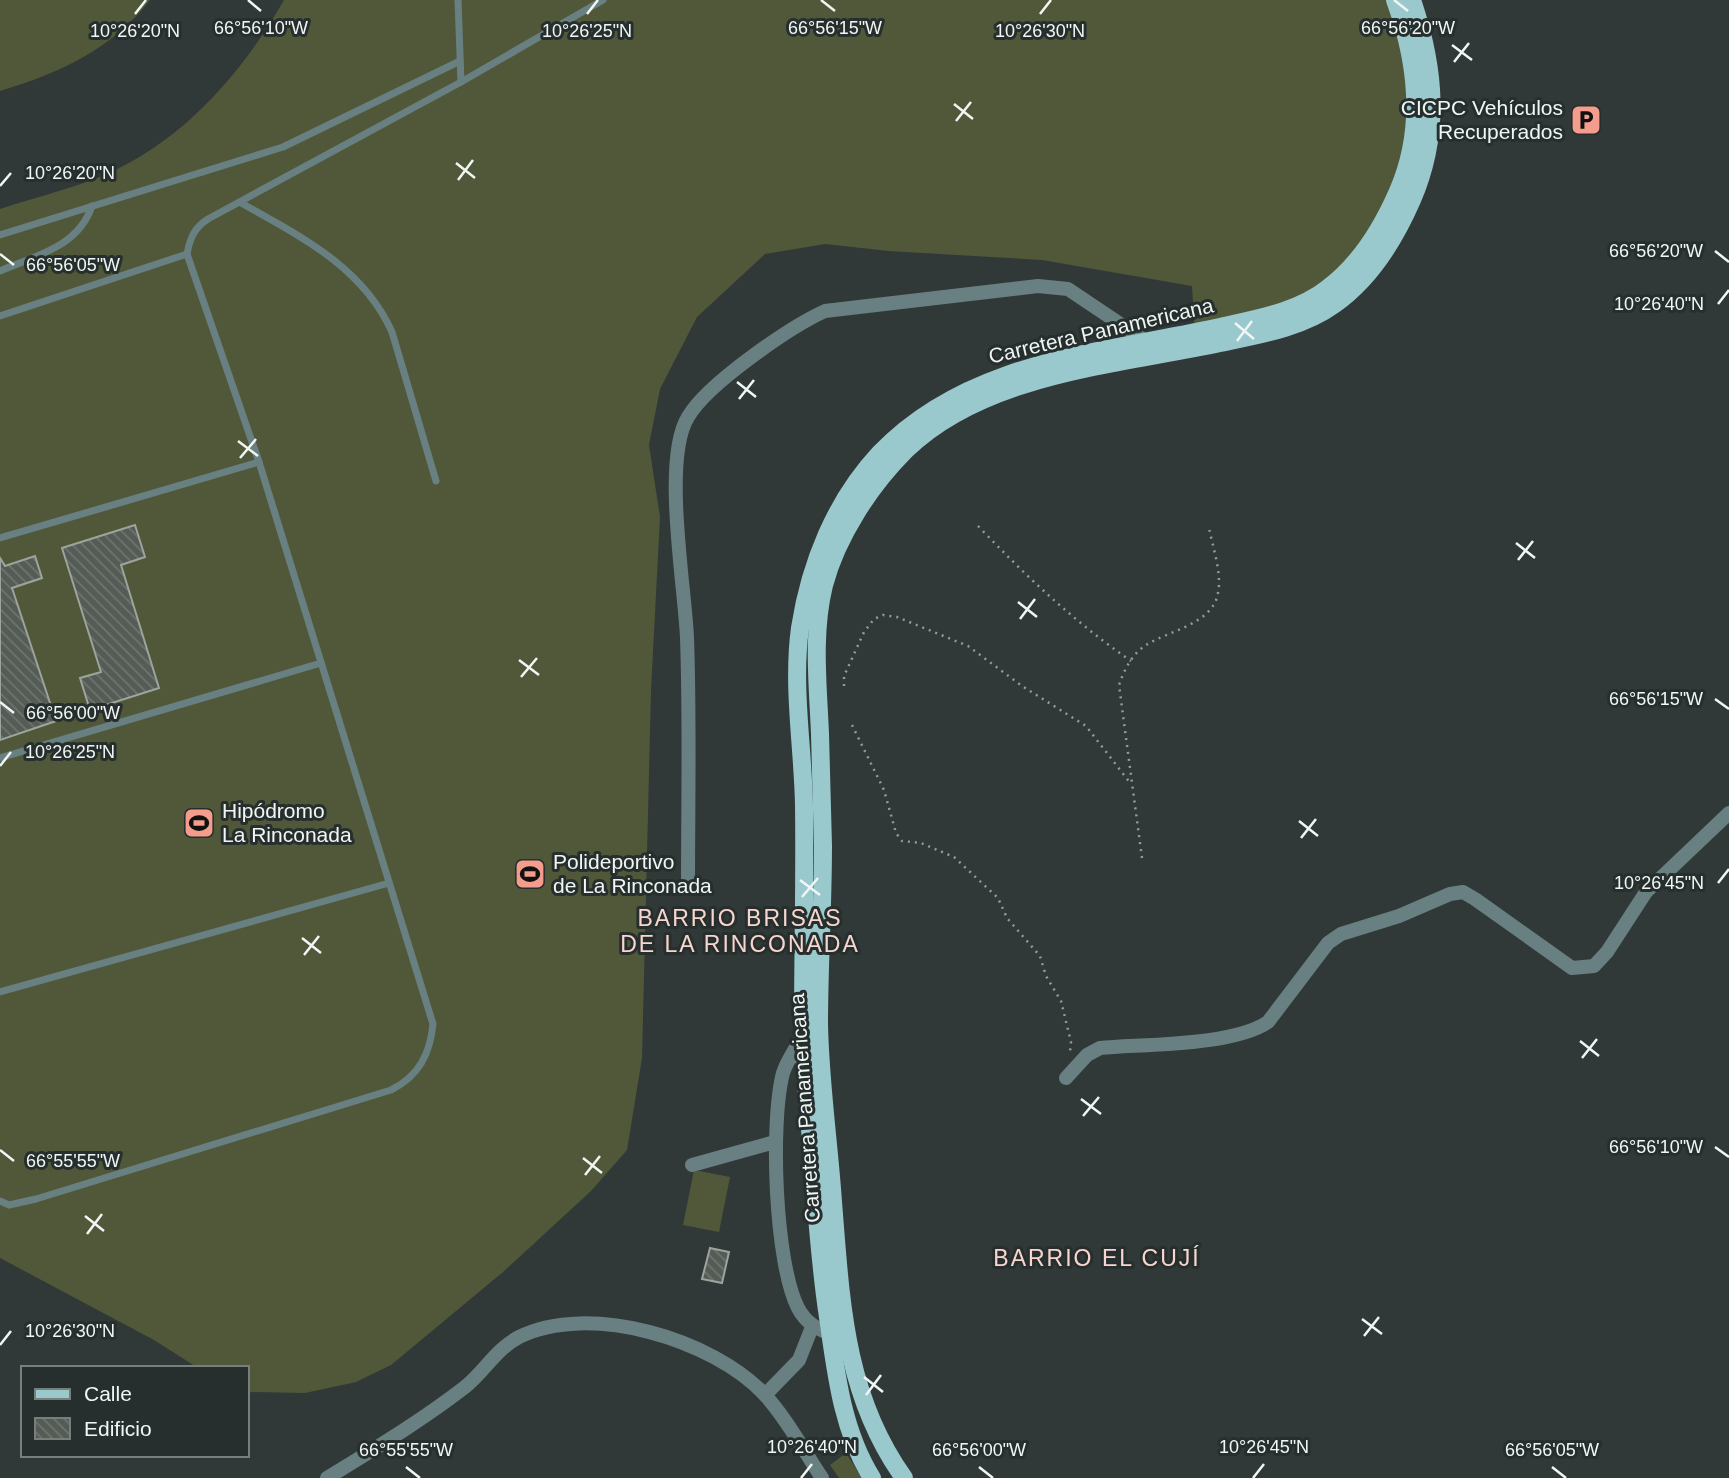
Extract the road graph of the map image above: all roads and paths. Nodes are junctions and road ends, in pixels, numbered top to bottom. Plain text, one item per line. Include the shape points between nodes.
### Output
1 (458, 0) edge
2 (603, 0) edge
3 (1395, 0) edge
4 (1412, 0) edge
5 (460, 61) junction
6 (461, 82) junction
7 (241, 203) junction
8 (92, 206) junction
9 (0, 235) edge
10 (187, 254) junction
11 (0, 271) edge
12 (0, 316) edge
13 (1144, 340) junction
14 (260, 462) junction
15 (436, 481) dead end
16 (978, 526) dead end
17 (1209, 528) dead end
18 (0, 538) edge
19 (1131, 661) junction
20 (321, 663) junction
21 (844, 686) dead end
22 (852, 725) dead end
23 (0, 758) edge
24 (1131, 784) junction
25 (1729, 813) edge
26 (1142, 858) dead end
27 (389, 883) junction
28 (688, 887) dead end
29 (0, 992) edge
30 (803, 1035) junction
31 (1066, 1078) joint
32 (775, 1142) junction
33 (692, 1165) dead end
34 (0, 1201) edge
35 (812, 1327) junction
36 (830, 1334) junction
37 (765, 1395) junction
38 (327, 1478) edge
39 (822, 1478) edge
40 (872, 1478) edge
41 (904, 1478) edge

1 - 5 lane
2 - 6 lane
3 - 13 main road, Carretera Panamericana via 1414,78 1416,127 1401,183 1371,243 1340,278 1300,305 1220,327
4 - 41 main road, Carretera Panamericana via 1432,84 1433,127 1427,161 1396,234 1351,290 1306,320 1272,332 1104,365 977,402 929,432 891,466 847,529 834,557 820,611 816,670 823,849 819,1027 847,1343 878,1440
5 - 6 lane
5 - 8 lane via 283,147
6 - 7 lane
7 - 10 lane via 198,226
7 - 15 lane via 339,262 383,313
8 - 9 lane
8 - 11 lane via 86,224 72,239
10 - 12 lane
10 - 14 lane
13 - 28 street via 1068,289 1038,286 825,311 795,324 703,397 687,418 678,443 678,566 687,635
13 - 30 main road, Carretera Panamericana via 1006,373 947,402 880,453 820,545 801,622 798,663 804,806
14 - 18 lane
14 - 20 lane
16 - 19 path via 1073,619
17 - 19 path via 1218,594 1209,610 1144,646
19 - 24 path via 1119,685
20 - 23 lane
20 - 27 lane
21 - 24 path via 844,676 874,619 898,617 968,646 1086,726
22 - 31 path via 884,790 902,841 954,857 998,898 1007,918 1040,956 1061,1001 1071,1042
24 - 26 path
25 - 31 street via 1646,892 1594,966 1572,968 1475,899 1463,892 1450,894 1334,938 1259,1028 1232,1037 1100,1048
27 - 29 lane
27 - 34 lane via 433,1024 431,1045 406,1083 36,1199 9,1205
30 - 32 street via 784,1072
30 - 36 main road, Carretera Panamericana
32 - 33 street
32 - 35 street via 784,1264 799,1310
35 - 36 street
35 - 37 street via 799,1360
36 - 40 main road, Carretera Panamericana via 848,1424
37 - 38 street via 726,1363 678,1340 594,1324 555,1326 517,1338 428,1416
37 - 39 street

